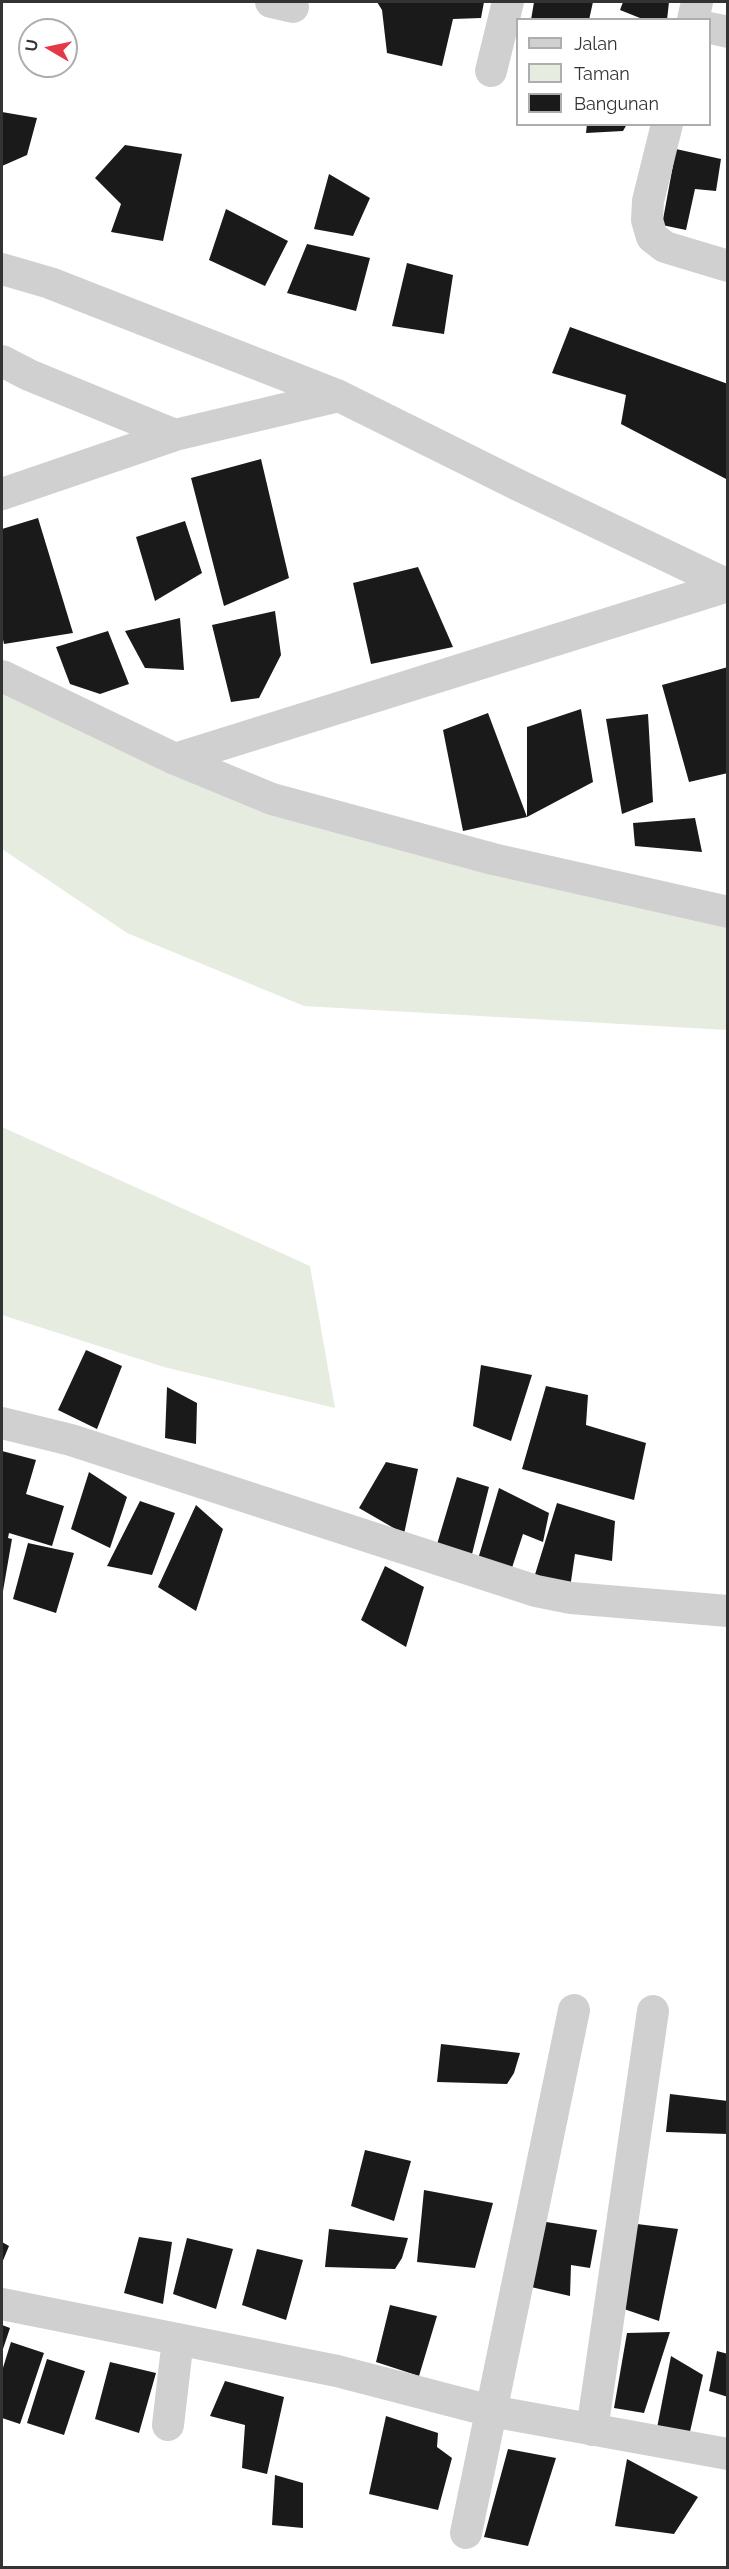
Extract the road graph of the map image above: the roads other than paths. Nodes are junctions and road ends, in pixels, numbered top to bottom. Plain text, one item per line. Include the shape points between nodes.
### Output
1 (508, 2) edge
2 (697, 2) edge
3 (693, 18) edge
4 (711, 28) edge
5 (728, 32) edge
6 (490, 71) dead end
7 (667, 126) edge
8 (728, 266) edge
9 (2, 268) edge
10 (2, 361) edge
11 (339, 396) junction
12 (175, 435) junction
13 (2, 494) edge
14 (728, 586) edge
15 (2, 675) edge
16 (175, 759) junction
17 (728, 912) edge
18 (2, 1423) edge
19 (728, 1611) edge
20 (574, 2010) dead end
21 (653, 2012) dead end
22 (2, 2304) edge
23 (178, 2339) junction
24 (491, 2412) junction
25 (168, 2425) dead end
26 (592, 2430) junction
27 (728, 2454) edge
28 (466, 2533) dead end

1 - 6 street
2 - 3 street
4 - 5 street
7 - 8 street via 648,201 646,220 652,237 665,247
9 - 11 street
10 - 12 street
11 - 12 street
11 - 14 street
12 - 13 street
14 - 16 street
15 - 16 street
16 - 17 street via 272,799 348,821 493,859
18 - 19 street via 71,1440 536,1591 571,1598
20 - 24 street
21 - 26 street
22 - 23 street
23 - 24 street via 337,2371
23 - 25 street
24 - 26 street
24 - 28 street
26 - 27 street

